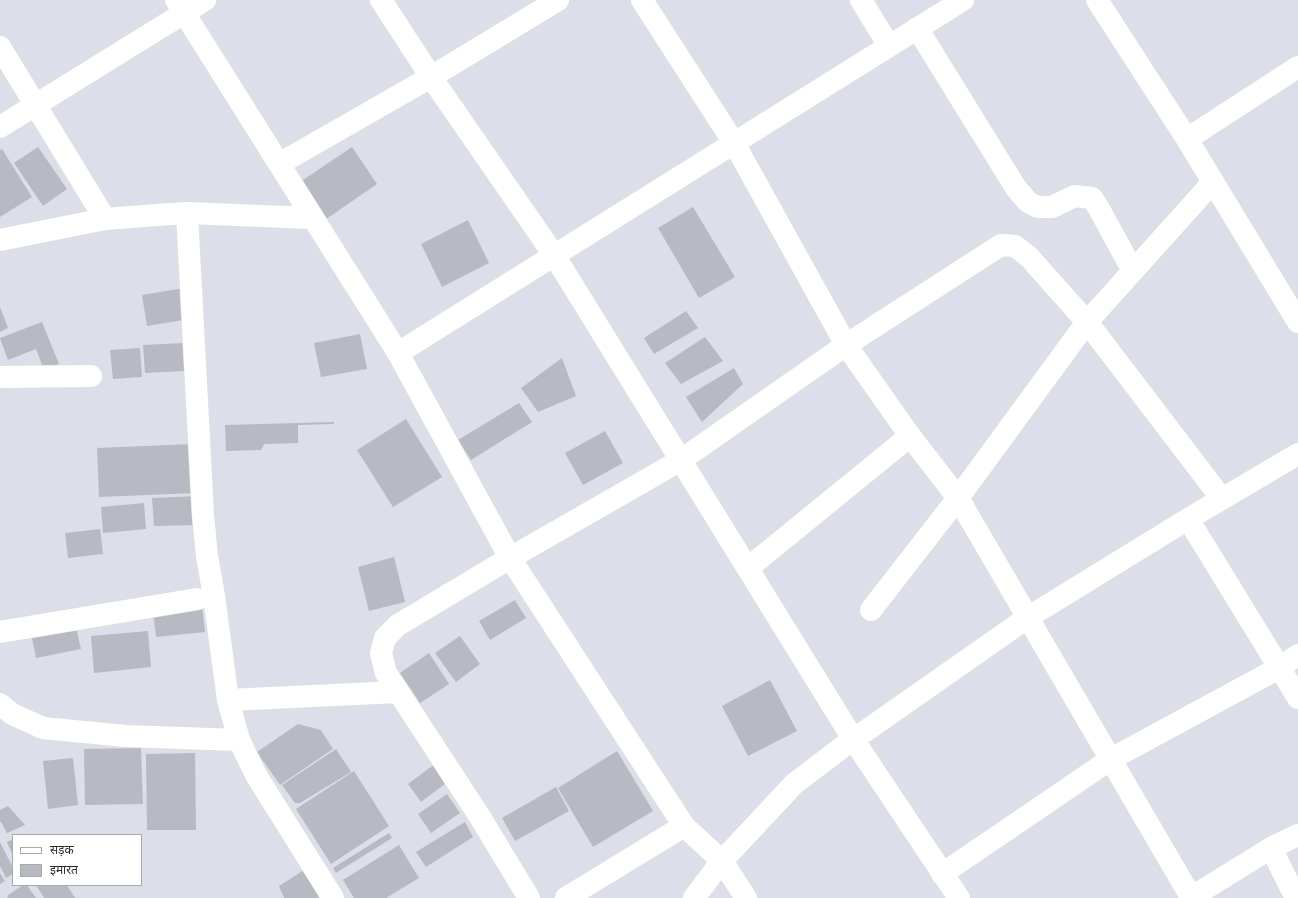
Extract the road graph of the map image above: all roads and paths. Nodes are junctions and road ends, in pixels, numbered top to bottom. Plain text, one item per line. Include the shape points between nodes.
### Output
1 (205, 0) edge
2 (381, 0) edge
3 (558, 0) edge
4 (642, 0) edge
5 (861, 0) edge
6 (963, 0) edge
7 (1097, 0) edge
8 (180, 7) edge
9 (917, 28) junction
10 (889, 46) junction
11 (0, 47) edge
12 (1298, 67) edge
13 (431, 77) junction
14 (35, 105) junction
15 (0, 127) edge
16 (1187, 139) junction
17 (734, 143) junction
18 (279, 164) junction
19 (1213, 182) junction
20 (187, 213) junction
21 (312, 218) junction
22 (105, 219) junction
23 (0, 240) edge
24 (554, 255) junction
25 (1133, 271) junction
26 (1086, 322) junction
27 (1298, 322) edge
28 (846, 345) junction
29 (398, 353) junction
30 (91, 376) dead end
31 (0, 377) edge
32 (910, 436) junction
33 (1298, 454) edge
34 (681, 460) junction
35 (958, 498) junction
36 (1222, 499) junction
37 (1188, 519) junction
38 (510, 558) junction
39 (748, 568) junction
40 (197, 599) dead end
41 (871, 610) dead end
42 (1027, 618) junction
43 (0, 632) edge
44 (1298, 655) edge
45 (1279, 668) junction
46 (398, 692) junction
47 (1298, 698) edge
48 (228, 700) junction
49 (0, 704) edge
50 (853, 739) junction
51 (239, 740) junction
52 (1111, 759) junction
53 (684, 826) junction
54 (1298, 835) edge
55 (1271, 848) junction
56 (722, 861) junction
57 (942, 874) junction
58 (1191, 897) edge
59 (333, 898) edge
60 (529, 898) edge
61 (566, 898) edge
62 (694, 898) edge
63 (746, 898) edge
64 (959, 898) edge
65 (1296, 898) edge

1 - 8 street
2 - 13 street
3 - 13 street
4 - 17 street
5 - 10 street
6 - 9 street
7 - 16 street
8 - 14 street
8 - 18 street
9 - 10 street
9 - 25 street via 1016,188 1028,202 1038,207 1052,207 1075,196 1092,198
10 - 17 street
11 - 14 street
12 - 16 street
13 - 18 street
13 - 24 street
14 - 15 street
14 - 22 street
16 - 19 street
17 - 24 street
17 - 28 street
18 - 21 street
19 - 25 street
19 - 27 street
20 - 21 street
20 - 22 street
20 - 48 street via 203,515
21 - 29 street
22 - 23 street
24 - 29 street
24 - 34 street
25 - 26 street
26 - 28 street via 1029,257 1015,246 1001,245
26 - 35 street
26 - 36 street
28 - 32 street
28 - 34 street
29 - 38 street
30 - 31 street
32 - 35 street
32 - 39 street
33 - 36 street
34 - 38 street
34 - 39 street
35 - 41 street
35 - 42 street
36 - 37 street
37 - 42 street
37 - 45 street
38 - 46 street via 398,625 385,638 381,653 386,673
38 - 53 street
39 - 50 street
40 - 43 street
42 - 50 street
42 - 52 street
44 - 45 street
45 - 47 street
45 - 52 street
46 - 48 street
46 - 60 street via 480,817
48 - 51 street
49 - 51 street via 12,714 43,728 125,736
50 - 56 street via 794,784
50 - 57 street
51 - 59 street via 256,775
52 - 57 street
52 - 58 street
53 - 56 street
53 - 61 street
54 - 55 street
55 - 58 street
55 - 65 street
56 - 62 street
56 - 63 street
57 - 64 street

